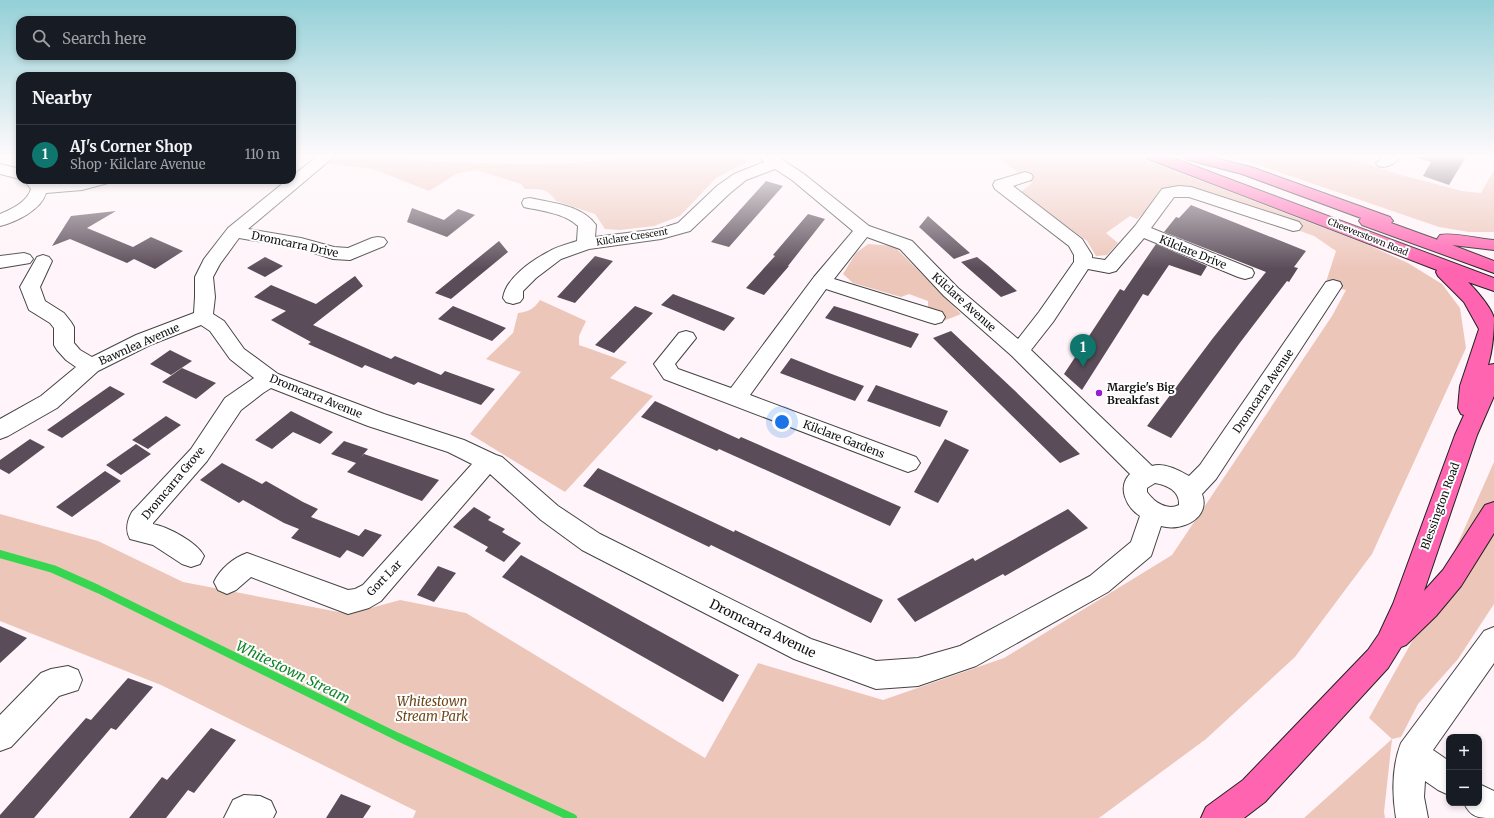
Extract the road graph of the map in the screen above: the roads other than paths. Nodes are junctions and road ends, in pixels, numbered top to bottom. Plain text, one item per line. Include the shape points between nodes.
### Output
1 (36, 193) edge
2 (281, 193) edge
3 (720, 193) edge
4 (817, 193) edge
5 (1012, 193) edge
6 (1168, 193) edge
7 (1195, 193) edge
8 (1254, 193) edge
9 (1291, 193) edge
10 (1308, 193) edge
11 (530, 203) dead end
12 (0, 221) edge
13 (1293, 226) dead end
14 (863, 230) junction
15 (1141, 230) junction
16 (234, 232) junction
17 (378, 242) dead end
18 (586, 244) junction
19 (1494, 245) edge
20 (0, 262) edge
21 (1083, 262) junction
22 (1436, 264) junction
23 (1494, 267) edge
24 (1245, 273) dead end
25 (821, 281) junction
26 (1333, 286) dead end
27 (1494, 286) edge
28 (513, 298) dead end
29 (203, 317) junction
30 (935, 318) dead end
31 (686, 338) dead end
32 (1019, 351) junction
33 (91, 366) junction
34 (1494, 371) edge
35 (270, 379) junction
36 (736, 398) junction
37 (0, 430) edge
38 (1466, 435) junction
39 (488, 462) junction
40 (908, 463) dead end
41 (1146, 475) junction
42 (1188, 492) junction
43 (1494, 512) edge
44 (1153, 513) junction
45 (191, 556) dead end
46 (226, 582) dead end
47 (1494, 641) edge
48 (1390, 642) junction
49 (68, 680) dead end
50 (0, 736) edge
51 (1412, 754) junction
52 (1446, 777) edge
53 (1482, 802) edge
54 (1494, 810) edge
55 (1217, 818) edge
56 (1412, 818) edge

1 - 12 street via 36,199 17,213
2 - 16 street
3 - 18 street, Kilclare Crescent via 684,227 661,234
4 - 14 street, Kilclare Avenue
5 - 21 street via 1076,243 1083,255
6 - 15 street
7 - 13 street
8 - 22 main road, Cheeverstown Road
9 - 23 main road, Cheeverstown Road
10 - 19 main road via 1435,238
11 - 18 street, Kilclare Crescent via 580,218 587,225
14 - 25 street
14 - 32 street, Kilclare Avenue via 906,245 951,292
15 - 21 street via 1109,267
15 - 24 street, Kilclare Drive
16 - 17 street, Dromcarra Drive via 301,243 333,253 350,254
16 - 29 street via 204,277
18 - 28 street, Kilclare Crescent via 555,255 529,274 514,290
20 - 33 street via 34,260 30,287 36,305 57,318 64,327 64,345 73,355
21 - 32 street via 1046,317
22 - 27 main road, Cheeverstown Road
22 - 38 main road via 1461,285 1478,304 1490,329 1471,386
25 - 30 street
25 - 36 street
26 - 42 street, Dromcarra Avenue via 1208,472
29 - 33 street, Bawnlea Avenue via 142,340
29 - 35 street, Dromcarra Avenue via 217,326 237,354
31 - 36 street, Kilclare Gardens via 664,364 670,374
32 - 41 street, Kilclare Avenue
33 - 37 street, Bawnlea Avenue via 49,402
34 - 38 main road, Blessington Road
35 - 39 street, Dromcarra Avenue via 376,420 456,446
35 - 45 street, Dromcarra Grove via 234,404 199,455 141,519 138,532 159,536
36 - 40 street, Kilclare Gardens
38 - 48 main road, Blessington Road
39 - 44 street, Dromcarra Avenue via 494,464 549,512 591,542 804,650 876,675 918,672 966,657 1099,584 1142,548
39 - 46 street, Gort Lar via 372,593 360,600 348,602 246,564
41 - 42 street via 1155,474 1174,479
41 - 44 street via 1136,483 1136,495
42 - 44 street via 1192,499 1189,513 1173,518
43 - 48 main road, Blessington Road via 1452,578
47 - 51 street
48 - 55 main road, Blessington Road via 1378,659 1254,791
49 - 50 street via 51,683
51 - 52 street
51 - 56 street via 1408,797
53 - 54 street

